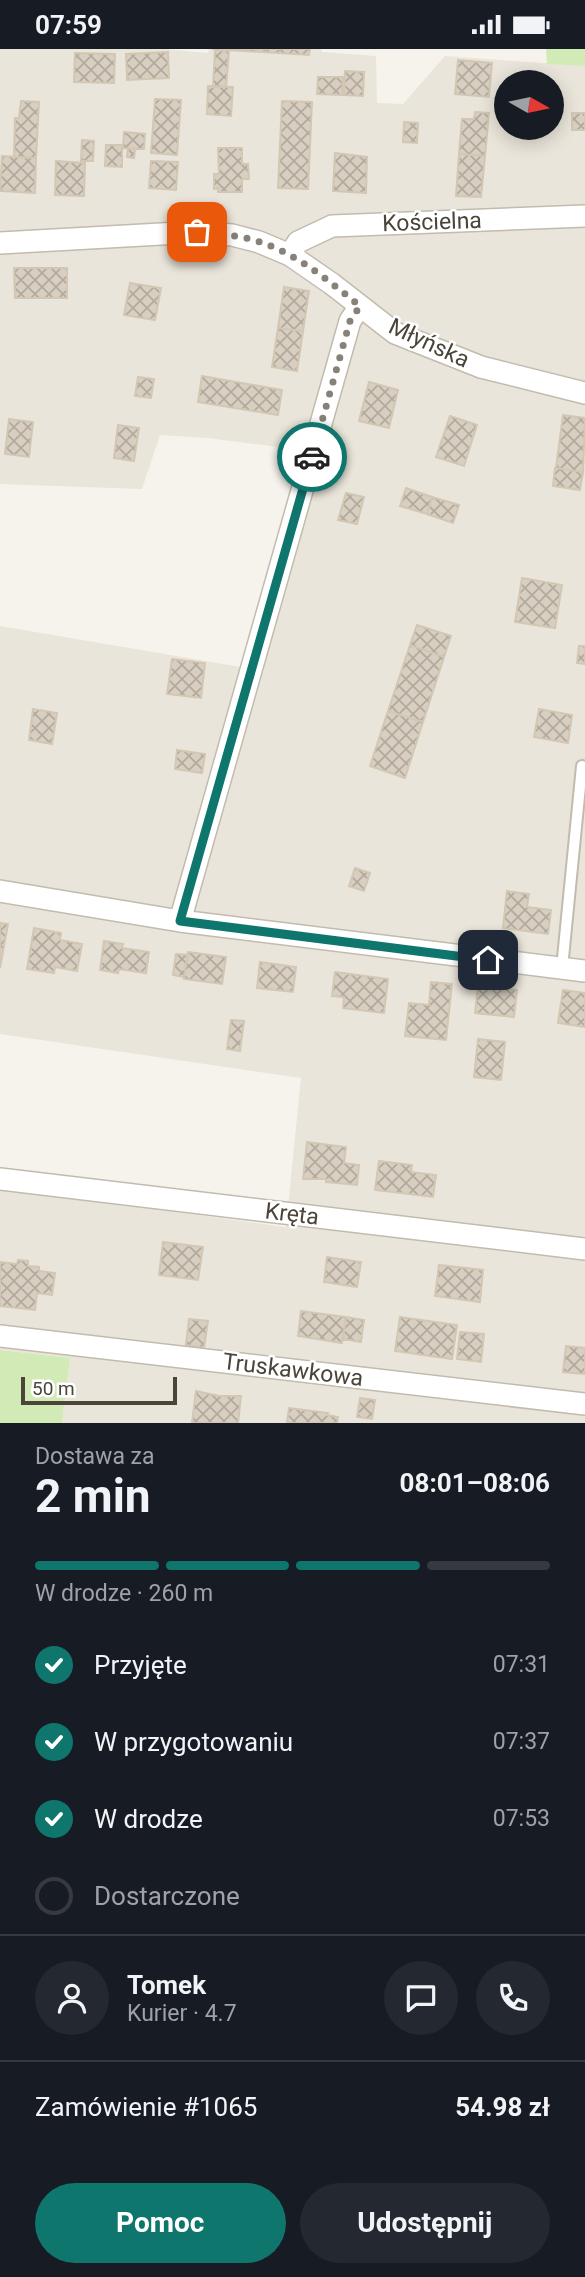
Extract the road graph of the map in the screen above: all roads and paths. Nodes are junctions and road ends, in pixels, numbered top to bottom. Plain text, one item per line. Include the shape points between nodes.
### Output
1 (585, 216) edge
2 (0, 243) edge
3 (290, 255) junction
4 (360, 306) junction
5 (585, 393) edge
6 (582, 766) dead end
7 (0, 891) edge
8 (180, 921) junction
9 (562, 968) junction
10 (585, 971) edge
11 (0, 1179) edge
12 (585, 1249) edge
13 (0, 1336) edge
14 (585, 1404) edge

1 - 3 street, Kościelna via 332,226 298,242
2 - 3 street, Młyńska via 197,232 259,241
3 - 4 street, Młyńska
4 - 5 street, Młyńska via 395,333 481,367
4 - 8 street via 350,321
6 - 9 lane
7 - 8 street
8 - 9 street
9 - 10 street
11 - 12 street, Kręta
13 - 14 street, Truskawkowa

